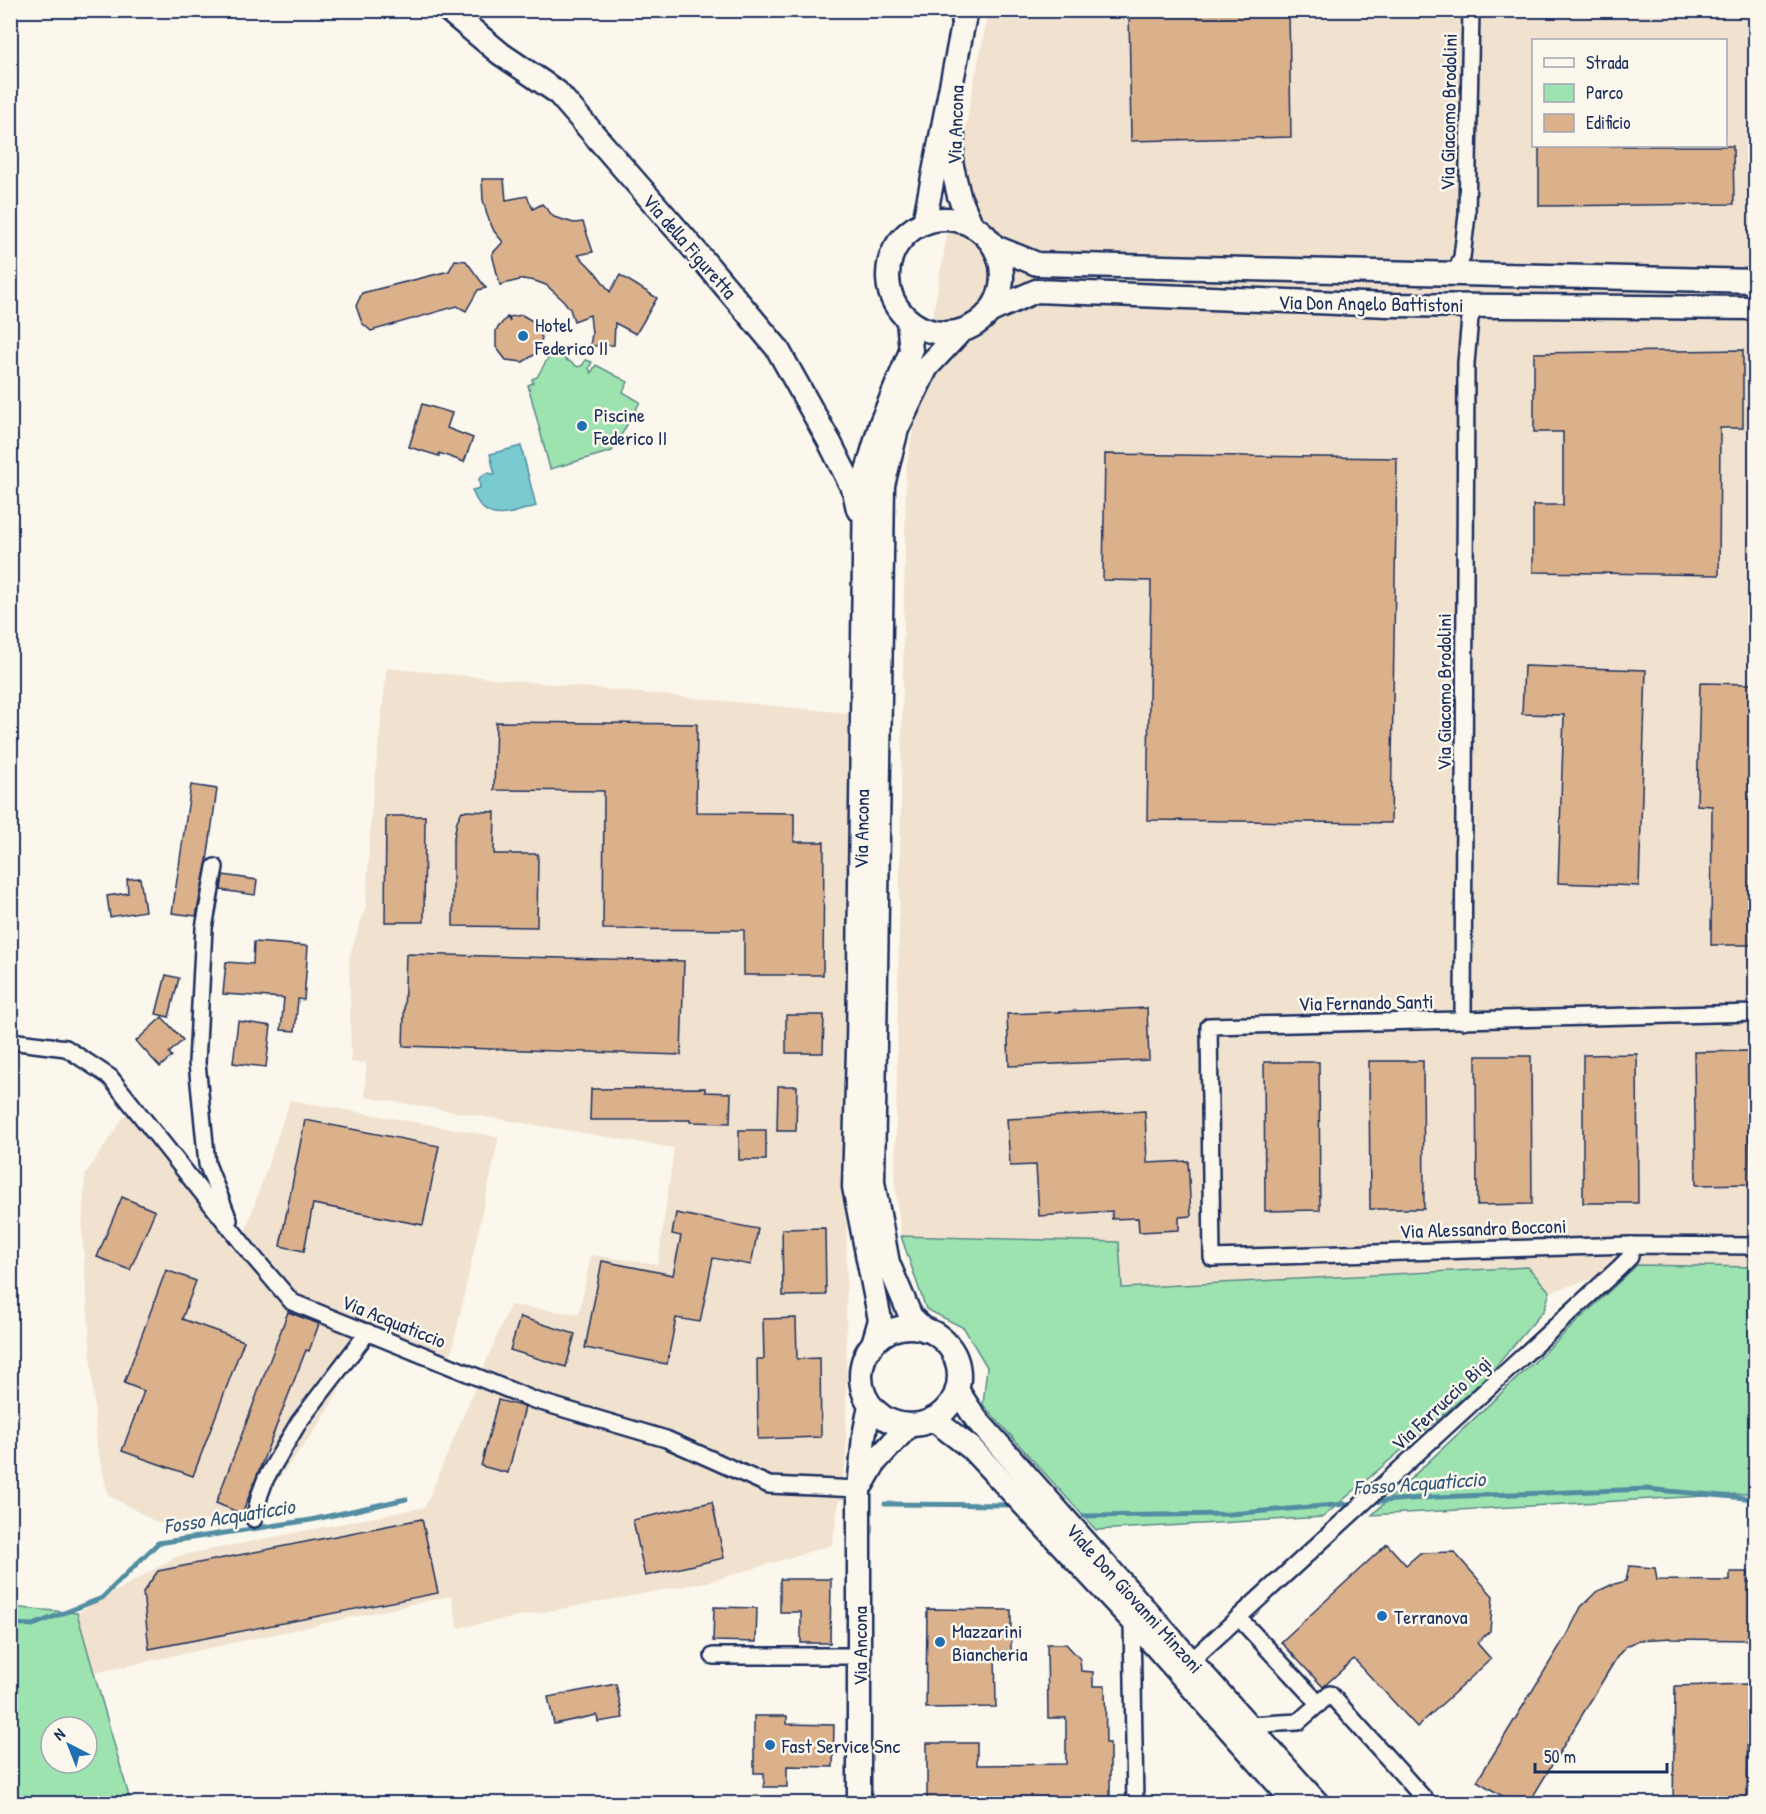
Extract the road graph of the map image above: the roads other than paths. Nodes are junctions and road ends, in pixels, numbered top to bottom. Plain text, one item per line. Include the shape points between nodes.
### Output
1 (448, 10) edge
2 (966, 10) edge
3 (1470, 10) edge
4 (957, 56) junction
5 (1467, 215) junction
6 (924, 223) junction
7 (972, 226) junction
8 (995, 247) junction
9 (1466, 274) junction
10 (1755, 281) edge
11 (1466, 306) junction
12 (1755, 308) edge
13 (991, 311) junction
14 (908, 320) junction
15 (960, 332) junction
16 (864, 534) junction
17 (214, 867) dead end
18 (1755, 1013) edge
19 (1463, 1022) junction
20 (10, 1041) edge
21 (235, 1234) junction
22 (1631, 1245) junction
23 (1755, 1246) edge
24 (1212, 1258) joint
25 (925, 1330) junction
26 (368, 1332) junction
27 (873, 1344) junction
28 (957, 1390) junction
29 (870, 1405) junction
30 (933, 1419) junction
31 (909, 1425) junction
32 (859, 1489) junction
33 (254, 1519) dead end
34 (1239, 1618) junction
35 (1132, 1620) junction
36 (713, 1656) dead end
37 (859, 1656) junction
38 (1191, 1661) junction
39 (1319, 1704) junction
40 (1248, 1725) junction
41 (859, 1803) edge
42 (1135, 1803) edge
43 (1296, 1803) edge
44 (1318, 1803) edge
45 (1429, 1803) edge

1 - 16 main road, Via della Figuretta via 556,92 777,348 854,491
2 - 4 main road, Via Ancona
3 - 5 street, Via Giacomo Brodolini
4 - 6 main road, Via Ancona
4 - 7 main road, Via Ancona via 951,162
5 - 9 street, Via Giacomo Brodolini via 1462,257
5 - 9 street, Via Giacomo Brodolini via 1473,257
6 - 7 main road via 948,219
6 - 14 main road, Via Ancona via 896,247 888,272 892,298
7 - 8 main road, Via Ancona
8 - 9 main road, Via Don Angelo Battistoni via 1037,264
8 - 13 main road via 1002,280
9 - 10 main road, Via Don Angelo Battistoni
11 - 12 main road, Via Don Angelo Battistoni
11 - 13 main road, Via Don Angelo Battistoni via 1036,291
11 - 19 street, Via Giacomo Brodolini via 1460,319 1466,363
13 - 15 main road, Via Ancona
14 - 15 main road via 932,332
14 - 16 main road, Via Ancona via 911,351 881,423 865,478
15 - 25 main road, Via Ancona via 927,366 897,429 884,485 873,1182 888,1263 911,1317
16 - 27 main road, Via Ancona via 854,1187 880,1320
17 - 21 street via 204,928 197,1063 207,1164
18 - 19 street, Via Fernando Santi
19 - 24 street, Via Fernando Santi via 1209,1026
20 - 21 street, Via Acquaticcio via 66,1048 110,1077
21 - 26 street, Via Acquaticcio via 292,1302
22 - 23 street, Via Alessandro Bocconi
22 - 24 street, Via Alessandro Bocconi
22 - 34 street, Via Ferruccio Bigi via 1629,1257 1619,1268
25 - 27 main road via 914,1327 892,1331
25 - 28 main road via 950,1349 958,1369
26 - 32 street, Via Acquaticcio via 534,1400 666,1439 769,1485
26 - 33 street via 299,1422 266,1479
27 - 29 main road via 861,1374
28 - 30 main road via 952,1401
28 - 38 main road, Viale Don Giovanni Minzoni via 976,1419
29 - 31 main road via 887,1420
29 - 32 main road, Via Ancona
30 - 31 main road
30 - 35 main road, Viale Don Giovanni Minzoni via 971,1448
31 - 32 main road via 875,1462
32 - 37 main road, Via Ancona
34 - 38 street, Via Ferruccio Bigi
34 - 39 street
35 - 42 street
35 - 43 main road, Viale Don Giovanni Minzoni
36 - 37 street
37 - 41 main road, Via Ancona
38 - 40 main road, Viale Don Giovanni Minzoni
39 - 40 street via 1298,1722
39 - 45 street via 1330,1694
40 - 44 main road, Viale Don Giovanni Minzoni

